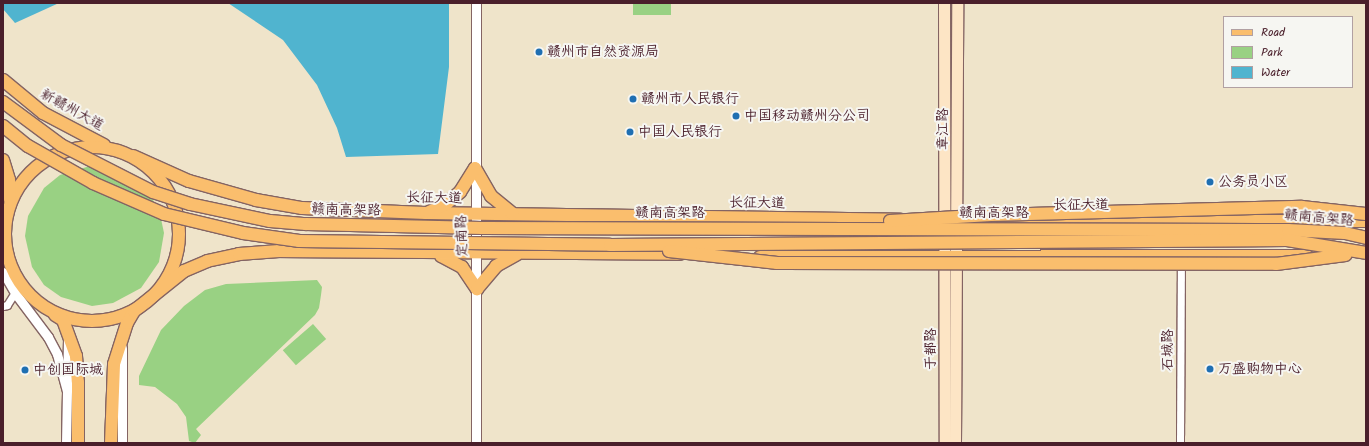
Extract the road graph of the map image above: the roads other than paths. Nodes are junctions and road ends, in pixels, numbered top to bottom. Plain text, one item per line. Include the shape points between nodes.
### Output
1 (476, 3) edge
2 (944, 3) edge
3 (957, 3) edge
4 (3, 73) edge
5 (3, 80) edge
6 (16, 93) junction
7 (3, 102) edge
8 (3, 126) edge
9 (109, 148) junction
10 (133, 156) junction
11 (3, 160) edge
12 (475, 168) junction
13 (426, 213) junction
14 (474, 214) junction
15 (512, 214) junction
16 (1366, 214) edge
17 (6, 218) junction
18 (944, 220) junction
19 (957, 220) junction
20 (1366, 221) edge
21 (751, 228) junction
22 (1366, 238) edge
23 (610, 245) junction
24 (429, 254) junction
25 (477, 254) junction
26 (517, 254) junction
27 (1366, 254) edge
28 (944, 255) junction
29 (957, 255) junction
30 (1345, 255) junction
31 (1181, 257) junction
32 (3, 272) edge
33 (17, 288) junction
34 (477, 289) junction
35 (156, 293) junction
36 (36, 301) junction
37 (144, 305) junction
38 (3, 306) edge
39 (68, 331) junction
40 (122, 336) junction
41 (67, 391) junction
42 (66, 443) edge
43 (78, 443) edge
44 (111, 443) edge
45 (122, 443) edge
46 (476, 443) edge
47 (945, 443) edge
48 (955, 443) edge
49 (1180, 443) edge

1 - 12 street, 定南路
2 - 18 main road, 章江路
3 - 19 main road, 章江路
4 - 6 street
5 - 6 main road, 新赣州大道
6 - 9 main road, 新赣州大道 via 53,119
7 - 21 main road, 赣南高架路, bridge via 60,146 154,192 190,204 270,221 482,228
8 - 23 main road, 赣南高架路, bridge via 35,150 126,199 164,214 243,234 298,241
9 - 10 main road
9 - 17 main road via 74,148 43,161 19,186
10 - 13 main road, 长征大道 via 189,181 256,200 302,208
10 - 35 main road via 158,176 174,204 178,219 179,235 173,266
11 - 17 main road via 11,195
12 - 13 main road via 466,185 453,199
12 - 14 street, 定南路
12 - 15 main road via 491,196
13 - 14 main road, 长征大道
14 - 15 main road, 长征大道
14 - 25 street, 定南路
15 - 18 main road, 长征大道
16 - 21 main road, bridge via 1302,207 991,215
17 - 33 main road via 7,252
18 - 19 main road, 长征大道
18 - 28 main road, 章江路
19 - 20 main road, 长征大道
19 - 29 main road, 章江路
21 - 22 main road, 赣南高架路, bridge via 1288,230
23 - 27 main road, 赣南高架路, bridge via 1287,240
23 - 30 main road, bridge via 777,263 1276,264
24 - 25 main road
24 - 34 main road via 456,262
24 - 35 main road via 301,251 239,254 193,265
25 - 26 main road
25 - 34 street, 定南路
26 - 28 main road via 656,253 770,257
26 - 34 main road via 496,266
27 - 30 main road
28 - 29 main road
28 - 47 main road, 于都路
29 - 31 main road
29 - 48 main road, 于都路
30 - 31 main road
31 - 49 street, 石城路
32 - 33 street
33 - 36 main road
33 - 38 street via 8,305
33 - 41 street via 48,337
34 - 46 street, 定南路
35 - 37 main road
36 - 37 main road via 64,317 97,321 119,317
36 - 39 main road via 63,320
37 - 40 main road via 134,310
39 - 41 street
39 - 43 main road via 78,369
40 - 44 main road via 113,379
40 - 45 street
41 - 42 street

